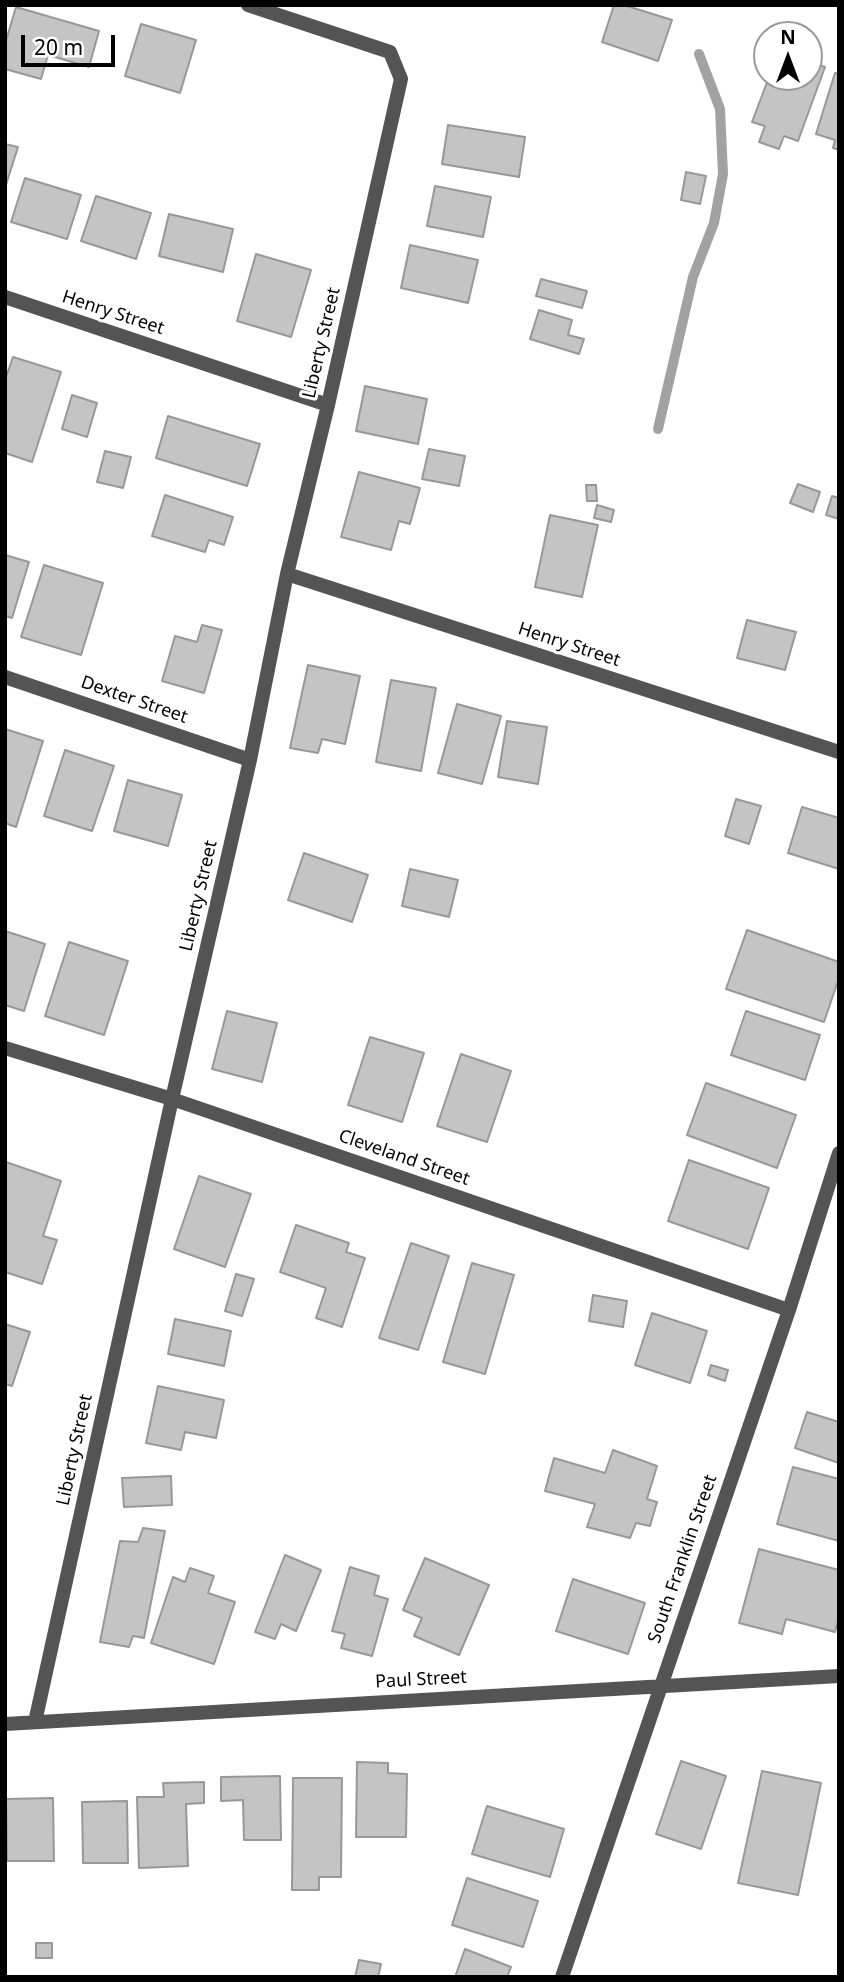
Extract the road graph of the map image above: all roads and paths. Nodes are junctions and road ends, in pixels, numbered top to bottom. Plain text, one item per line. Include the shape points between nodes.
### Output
1 (248, 5) edge
2 (5, 297) edge
3 (328, 405) junction
4 (287, 574) junction
5 (5, 677) edge
6 (839, 752) edge
7 (250, 760) junction
8 (5, 1048) edge
9 (172, 1099) junction
10 (839, 1153) edge
11 (789, 1310) junction
12 (839, 1676) edge
13 (660, 1685) junction
14 (35, 1722) junction
15 (5, 1724) edge
16 (562, 1977) edge

1 - 3 street, Liberty Street via 390,52 401,79
2 - 3 street, Henry Street
3 - 4 street, Liberty Street
4 - 6 street, Henry Street
4 - 7 street, Liberty Street
5 - 7 street, Dexter Street
7 - 9 street, Liberty Street
8 - 9 street, Cleveland Street
9 - 11 street, Cleveland Street
9 - 14 street, Liberty Street
10 - 11 street, South Franklin Street
11 - 13 street, South Franklin Street
12 - 13 street, Paul Street
13 - 14 street, Paul Street
13 - 16 street, South Franklin Street
14 - 15 street, Paul Street

